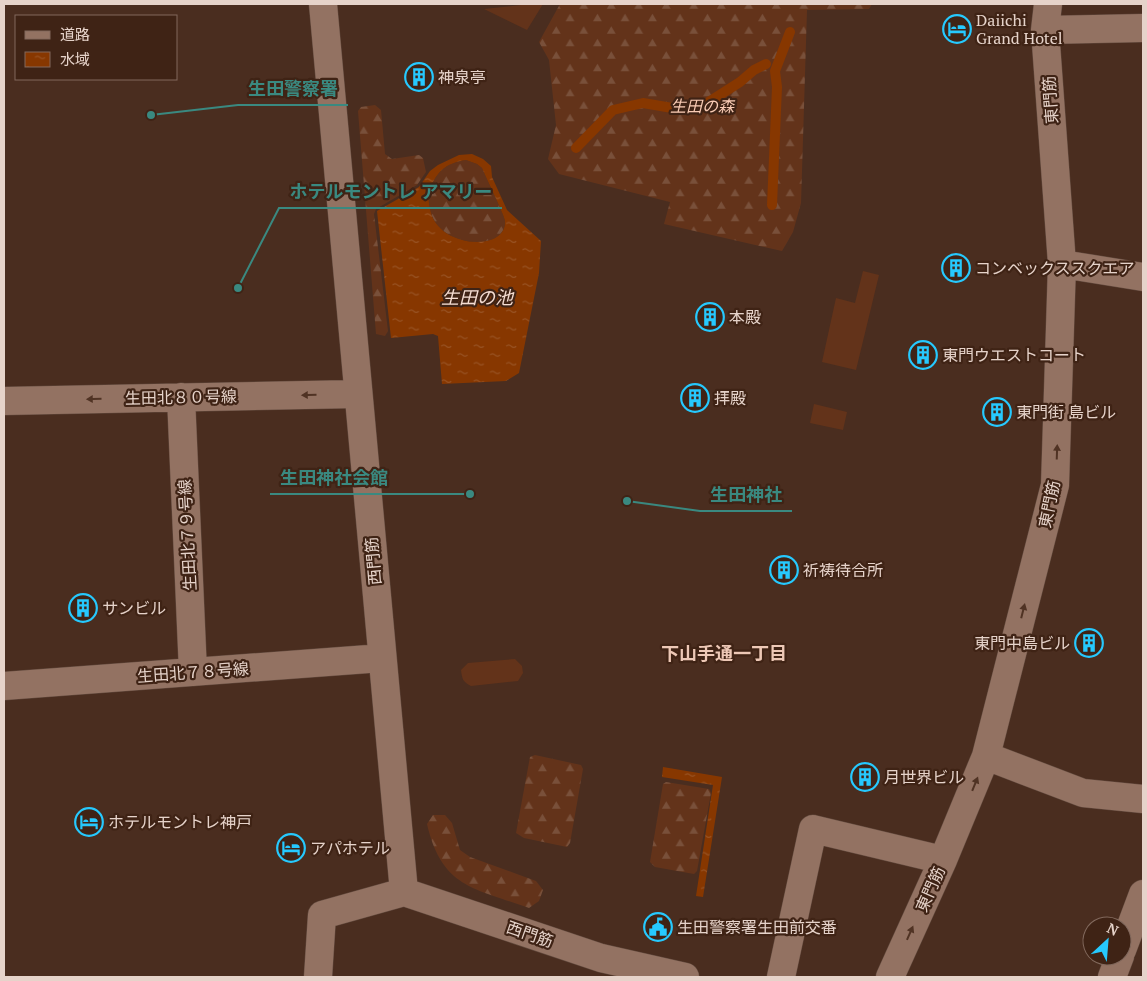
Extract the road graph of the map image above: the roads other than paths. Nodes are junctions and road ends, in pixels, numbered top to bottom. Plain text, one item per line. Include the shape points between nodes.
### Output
1 (323, 4) edge
2 (1046, 17) edge
3 (1143, 28) edge
4 (1062, 264) junction
5 (1143, 277) edge
6 (357, 394) junction
7 (181, 397) junction
8 (4, 401) edge
9 (382, 658) junction
10 (193, 672) junction
11 (4, 686) edge
12 (986, 756) junction
13 (1143, 799) edge
14 (943, 860) junction
15 (404, 892) junction
16 (1143, 894) edge
17 (1132, 933) edge
18 (1118, 966) edge
19 (598, 967) edge
20 (318, 977) edge
21 (685, 977) edge
22 (781, 977) edge
23 (890, 977) edge
24 (1112, 977) edge

1 - 6 street, 西門筋
2 - 3 street
2 - 4 street, 東門筋
4 - 5 street
12 -> 4 street, 東門筋 via 1055,485
6 -> 7 street, 生田北８０号線
6 - 9 street, 西門筋
7 -> 8 street, 生田北８０号線
7 - 10 street, 生田北７９号線
9 - 10 street, 生田北７８号線
9 - 15 street, 西門筋
10 - 11 street, 生田北７８号線
12 - 13 street via 1082,793
14 -> 12 street, 東門筋
14 - 22 street via 813,829
23 -> 14 street, 東門筋
15 - 19 street, 西門筋
15 - 20 street via 322,915
16 - 17 street
18 - 24 street
19 - 21 street, 西門筋

